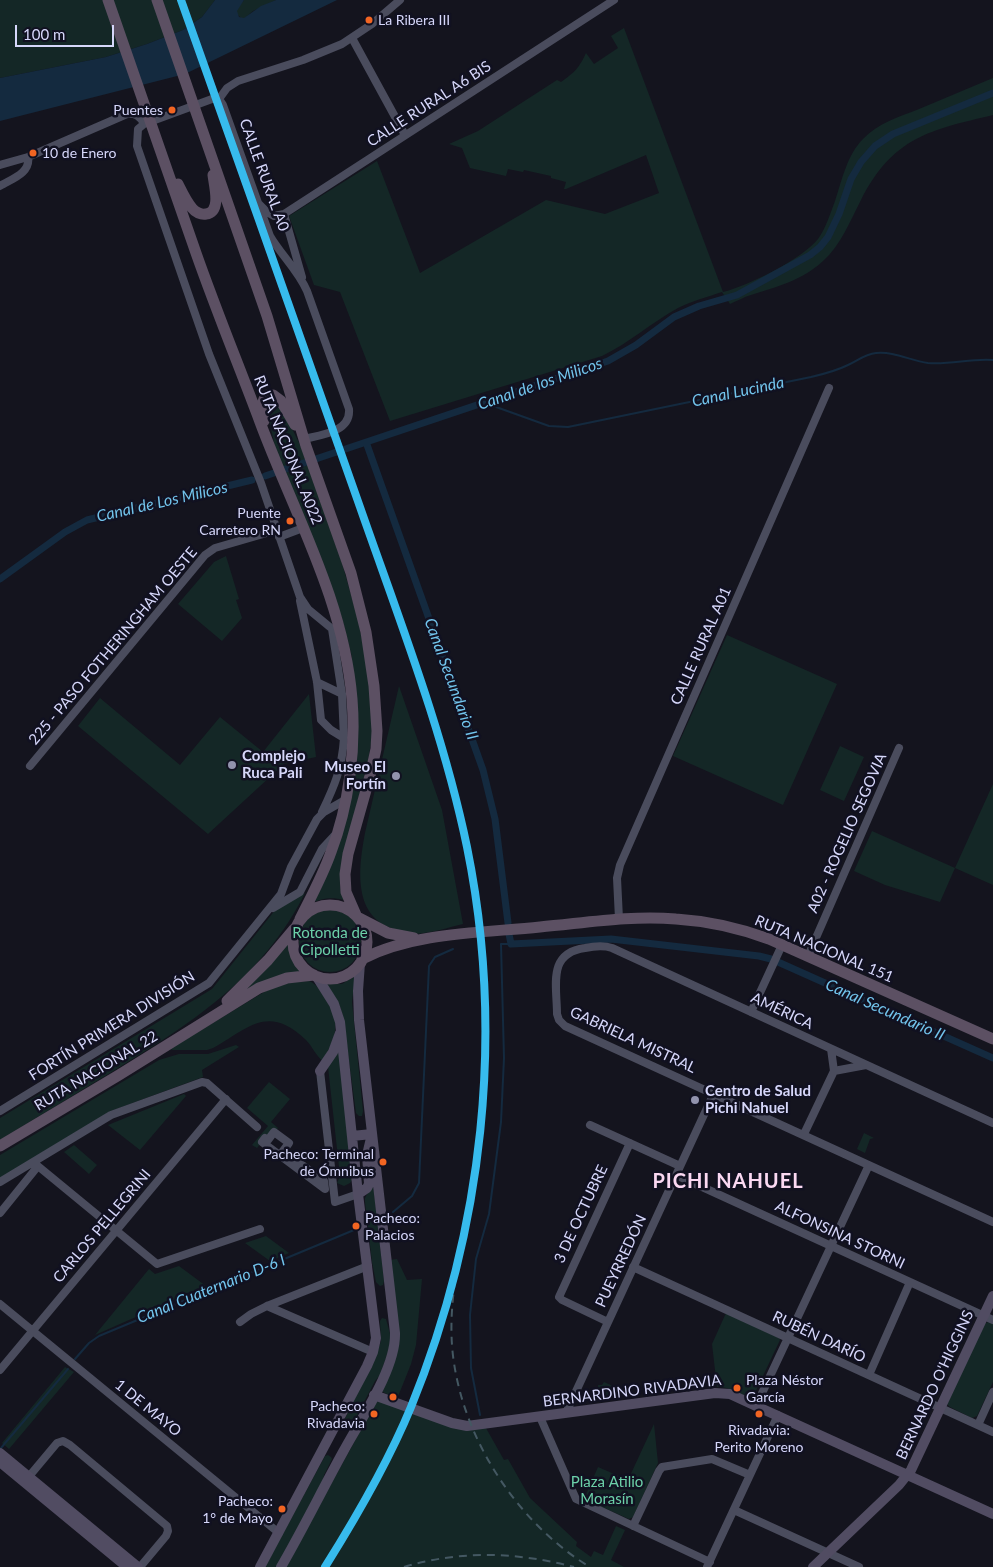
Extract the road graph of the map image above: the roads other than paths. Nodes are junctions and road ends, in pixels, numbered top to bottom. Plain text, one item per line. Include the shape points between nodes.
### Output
1 (108, 0) edge
2 (157, 0) edge
3 (400, 0) edge
4 (614, 0) edge
5 (352, 38) junction
6 (219, 99) junction
7 (144, 124) junction
8 (405, 135) junction
9 (211, 154) junction
10 (28, 157) junction
11 (164, 160) junction
12 (0, 165) edge
13 (0, 186) edge
14 (259, 204) junction
15 (284, 214) junction
16 (303, 283) junction
17 (829, 388) dead end
18 (305, 442) junction
19 (270, 448) junction
20 (303, 528) junction
21 (278, 533) junction
22 (300, 597) junction
23 (332, 629) junction
24 (343, 638) junction
25 (317, 682) junction
26 (342, 694) junction
27 (344, 738) junction
28 (899, 748) dead end
29 (30, 766) dead end
30 (345, 800) junction
31 (320, 815) junction
32 (338, 832) junction
33 (286, 882) junction
34 (303, 888) junction
35 (269, 910) junction
36 (357, 916) junction
37 (619, 919) junction
38 (299, 922) junction
39 (426, 938) junction
40 (782, 945) junction
41 (808, 956) junction
42 (361, 961) junction
43 (559, 962) joint
44 (315, 976) junction
45 (751, 1012) junction
46 (207, 1019) junction
47 (340, 1022) junction
48 (993, 1040) edge
49 (831, 1048) junction
50 (867, 1065) junction
51 (320, 1071) joint
52 (834, 1071) junction
53 (714, 1093) junction
54 (226, 1099) junction
55 (0, 1111) edge
56 (993, 1123) edge
57 (590, 1125) dead end
58 (257, 1127) dead end
59 (372, 1134) junction
60 (804, 1134) junction
61 (352, 1136) junction
62 (630, 1143) junction
63 (0, 1146) edge
64 (36, 1164) junction
65 (869, 1165) junction
66 (680, 1166) junction
67 (13, 1174) junction
68 (676, 1175) junction
69 (324, 1181) joint
70 (0, 1182) edge
71 (22, 1186) junction
72 (358, 1194) junction
73 (0, 1212) edge
74 (993, 1222) edge
75 (260, 1229) dead end
76 (116, 1231) junction
77 (831, 1246) junction
78 (368, 1266) junction
79 (634, 1267) junction
80 (910, 1282) junction
81 (993, 1296) edge
82 (390, 1299) junction
83 (372, 1302) junction
84 (0, 1304) edge
85 (267, 1306) junction
86 (988, 1318) edge
87 (240, 1322) dead end
88 (608, 1322) junction
89 (33, 1331) junction
90 (788, 1338) junction
91 (373, 1352) junction
92 (0, 1370) edge
93 (869, 1375) junction
94 (993, 1392) edge
95 (374, 1395) junction
96 (756, 1406) junction
97 (941, 1408) junction
98 (566, 1413) junction
99 (778, 1415) junction
100 (540, 1417) junction
101 (978, 1425) junction
102 (993, 1432) edge
103 (329, 1439) junction
104 (345, 1448) junction
105 (0, 1452) edge
106 (0, 1462) edge
107 (908, 1474) junction
108 (750, 1475) junction
109 (27, 1479) junction
110 (734, 1510) junction
111 (993, 1514) edge
112 (634, 1526) junction
113 (278, 1533) junction
114 (828, 1553) junction
115 (709, 1564) edge
116 (127, 1567) edge
117 (139, 1567) edge
118 (260, 1567) edge
119 (281, 1567) edge
120 (813, 1567) edge
121 (860, 1567) edge

1 - 11 highway, RUTA NACIONAL A022
2 - 9 highway, RUTA NACIONAL A022
3 - 5 street
4 - 8 street, CALLE RURAL A6 BIS
5 - 6 street via 319,54 238,81
5 - 8 street
6 - 7 street
6 - 14 street, CALLE RURAL A0
7 - 10 street via 138,116 127,114
7 - 21 street via 138,130 138,146 207,351
8 - 15 street, CALLE RURAL A6 BIS
9 - 11 highway via 216,201 207,214 196,212 190,206
9 - 18 highway, RUTA NACIONAL A022 via 269,323
10 - 12 street
10 - 13 street via 25,171
11 - 19 highway, RUTA NACIONAL A022
14 - 15 street via 274,216
14 - 16 street, CALLE RURAL A0 via 274,243
15 - 16 street, CALLE RURAL A0
16 - 18 street, CALLE RURAL A0 via 350,413 339,429
17 - 37 street, CALLE RURAL A01 via 620,865 617,878
18 - 19 highway via 279,398 270,394 262,406
18 - 36 highway, RUTA NACIONAL A022 via 356,592 376,702 376,749 345,874 346,892
19 - 20 highway, RUTA NACIONAL A022
20 - 21 street, 225 - PASO FOTHERINGHAM OESTE
20 - 24 highway, RUTA NACIONAL A022
21 - 22 street
21 - 29 street, 225 - PASO FOTHERINGHAM OESTE via 215,548 204,555
22 - 23 street via 308,610
22 - 25 street
23 - 24 street
23 - 26 street, FORTÍN PRIMERA DIVISIÓN
24 - 30 highway, RUTA NACIONAL A022 via 353,724
25 - 26 street
25 - 27 street via 321,720
26 - 27 street, FORTÍN PRIMERA DIVISIÓN
27 - 31 street, FORTÍN PRIMERA DIVISIÓN via 336,782
28 - 41 street, A02 - ROGELIO SEGOVIA
30 - 31 street
30 - 32 highway, RUTA NACIONAL A022
31 - 33 street, FORTÍN PRIMERA DIVISIÓN
32 - 34 street, FORTÍN PRIMERA DIVISIÓN via 322,849
32 - 38 highway, RUTA NACIONAL A022
33 - 34 street via 295,891
33 - 35 street, FORTÍN PRIMERA DIVISIÓN
34 - 35 street, FORTÍN PRIMERA DIVISIÓN
35 - 55 street, FORTÍN PRIMERA DIVISIÓN via 210,983
36 - 38 highway via 344,907 324,905 311,910
36 - 39 highway, RUTA NACIONAL 151 via 395,935
36 - 42 highway via 367,937
37 - 39 highway, RUTA NACIONAL 151
37 - 40 highway, RUTA NACIONAL 151 via 664,918 706,922
38 - 44 highway via 293,937 294,950 299,962
38 - 46 highway, RUTA NACIONAL 22 via 259,970
39 - 42 highway, RUTA NACIONAL 151 via 390,947
40 - 41 highway, RUTA NACIONAL 151
40 - 45 street
41 - 48 highway, RUTA NACIONAL 151
42 - 44 highway via 350,973 337,978
42 - 59 main road via 358,1010
43 - 45 street, AMÉRICA via 577,949 609,947
43 - 53 street, GABRIELA MISTRAL via 556,970 557,1014 561,1024
44 - 46 highway, RUTA NACIONAL 22 via 287,978 268,984
44 - 47 main road via 334,1004
45 - 49 street, AMÉRICA
46 - 63 highway, RUTA NACIONAL 22
47 - 51 main road via 336,1048
47 - 61 main road
49 - 50 street, AMÉRICA
49 - 52 street
50 - 52 street
50 - 56 street, AMÉRICA
51 - 72 street via 335,1202
52 - 60 street
53 - 60 street, GABRIELA MISTRAL
53 - 66 street, PUEYRREDÓN
54 - 58 street
54 - 64 street via 204,1082 110,1115
54 - 76 street, CARLOS PELLEGRINI
57 - 62 street
59 - 61 main road
59 - 72 main road via 367,1155 369,1184
59 - 82 main road
60 - 65 street, GABRIELA MISTRAL
61 - 72 main road
62 - 66 street
62 - 88 street, 3 DE OCTUBRE via 560,1298
64 - 67 street
64 - 71 street
64 - 76 street
65 - 74 street, GABRIELA MISTRAL
65 - 77 street
66 - 68 street, PUEYRREDÓN
67 - 70 street
67 - 71 street via 21,1176
68 - 77 street, ALFONSINA STORNI
68 - 79 street, PUEYRREDÓN
69 - 69 street via 325,1189 262,1142 274,1132 289,1143 283,1151
71 - 73 street
72 - 78 main road
75 - 76 street via 158,1265
76 - 89 street, CARLOS PELLEGRINI
77 - 80 street, ALFONSINA STORNI
77 - 90 street
78 - 83 main road
78 - 85 street
79 - 88 street, PUEYRREDÓN
79 - 90 street, RUBÉN DARÍO
80 - 86 street, ALFONSINA STORNI
80 - 93 street
81 - 86 main road, BERNARDO O'HIGGINS
82 - 83 main road
82 - 95 main road via 394,1346
83 - 91 main road via 376,1338
84 - 89 street, 1 DE MAYO
85 - 87 street
85 - 91 street
86 - 97 main road, BERNARDO O'HIGGINS
88 - 98 street, PUEYRREDÓN
89 - 92 street, CARLOS PELLEGRINI
89 - 113 street, 1 DE MAYO
90 - 93 street, RUBÉN DARÍO
90 - 96 street
91 - 103 main road
93 - 97 street, RUBÉN DARÍO
94 - 101 street
95 - 100 main road, BERNARDINO RIVADAVIA via 462,1426
95 - 104 main road
96 - 98 main road, BERNARDINO RIVADAVIA via 720,1392
96 - 99 main road, BERNARDINO RIVADAVIA
97 - 101 street, RUBÉN DARÍO
97 - 107 main road, BERNARDO O'HIGGINS
98 - 100 main road, BERNARDINO RIVADAVIA
99 - 107 main road, BERNARDINO RIVADAVIA
99 - 108 street
100 - 112 street via 575,1498
101 - 102 street, RUBÉN DARÍO
103 - 104 main road
103 - 113 main road
104 - 119 main road
105 - 109 main road
106 - 109 main road
107 - 111 main road, BERNARDINO RIVADAVIA
107 - 114 main road, BERNARDO O'HIGGINS
108 - 110 street
108 - 112 street via 712,1459 661,1468
109 - 116 main road
109 - 117 main road
109 - 117 street via 55,1445 63,1441 70,1445 168,1529 166,1536
110 - 114 street
110 - 115 street
112 - 115 street
113 - 118 main road
114 - 120 main road, BERNARDO O'HIGGINS
114 - 121 street

